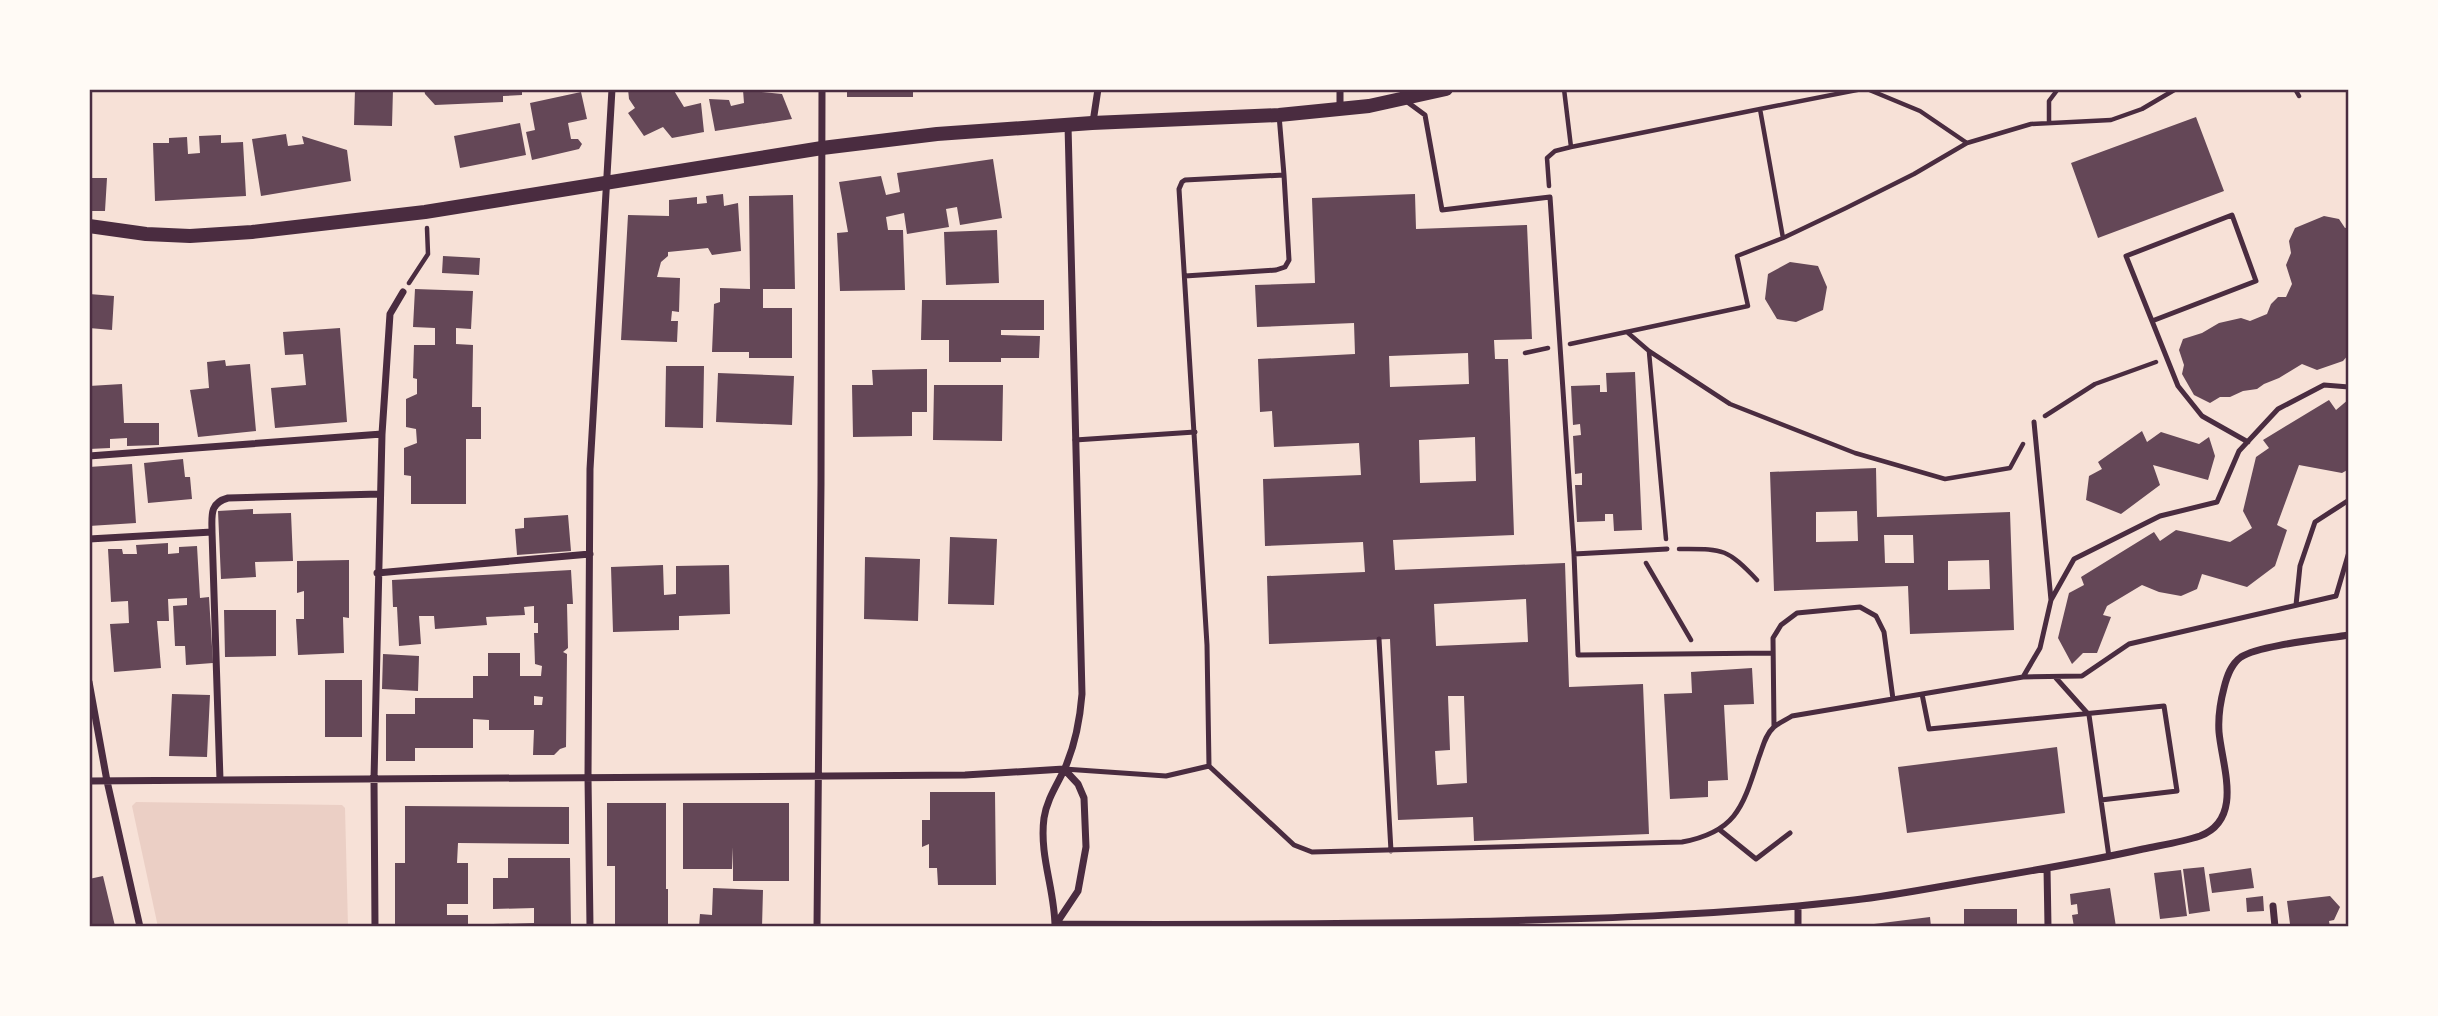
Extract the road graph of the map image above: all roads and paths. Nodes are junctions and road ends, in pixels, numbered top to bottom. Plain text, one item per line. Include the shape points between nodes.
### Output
1 (612, 89) edge
2 (822, 89) edge
3 (1098, 89) edge
4 (1340, 89) edge
5 (1446, 89) edge
6 (1564, 89) edge
7 (1864, 89) edge
8 (2058, 89) edge
9 (2176, 89) edge
10 (2295, 89) edge
11 (2299, 96) dead end
12 (1403, 99) junction
13 (1340, 109) junction
14 (1760, 109) junction
15 (1279, 115) junction
16 (2049, 122) junction
17 (1092, 123) junction
18 (1068, 125) junction
19 (1967, 143) junction
20 (1570, 147) junction
21 (822, 148) junction
22 (1284, 175) junction
23 (608, 181) junction
24 (1550, 197) junction
25 (425, 212) junction
26 (89, 226) edge
27 (1783, 238) junction
28 (1185, 276) junction
29 (402, 292) joint
30 (2152, 321) junction
31 (1627, 332) junction
32 (1561, 346) junction
33 (1649, 351) junction
34 (1525, 353) dead end
35 (2167, 358) junction
36 (2349, 387) edge
37 (2034, 422) junction
38 (1195, 432) junction
39 (382, 434) junction
40 (1074, 440) junction
41 (2248, 442) junction
42 (89, 456) edge
43 (380, 494) junction
44 (2349, 500) edge
45 (212, 533) junction
46 (89, 539) edge
47 (1667, 549) junction
48 (1638, 551) junction
49 (2349, 552) edge
50 (590, 554) junction
51 (1574, 554) junction
52 (377, 573) junction
53 (1757, 580) dead end
54 (2051, 600) junction
55 (2296, 605) junction
56 (2349, 635) edge
57 (1379, 639) dead end
58 (1699, 653) junction
59 (1773, 653) junction
60 (2023, 677) junction
61 (2056, 677) junction
62 (89, 682) edge
63 (1922, 694) junction
64 (1893, 699) junction
65 (2089, 715) junction
66 (1773, 727) junction
67 (1209, 766) junction
68 (1064, 769) junction
69 (818, 776) junction
70 (588, 777) junction
71 (374, 779) junction
72 (220, 780) junction
73 (89, 781) edge
74 (107, 781) junction
75 (2101, 800) junction
76 (1720, 830) junction
77 (1790, 834) dead end
78 (1391, 851) junction
79 (2109, 857) junction
80 (2046, 869) junction
81 (1798, 906) junction
82 (2273, 906) dead end
83 (1056, 926) edge
84 (1325, 926) edge
85 (140, 927) edge
86 (375, 927) edge
87 (590, 927) edge
88 (817, 927) edge
89 (1798, 927) edge
90 (2048, 927) edge
91 (2275, 927) edge

1 - 23 street
2 - 21 street
3 - 17 street
4 - 13 street
5 - 12 main road
6 - 20 path
7 - 14 path
7 - 19 path via 1920,111
8 - 16 path via 2049,102
9 - 16 path via 2111,120
10 - 11 path
12 - 13 main road
12 - 24 lane via 1425,115 1442,210
13 - 15 main road
14 - 20 path
14 - 27 path
15 - 17 main road
15 - 22 lane
16 - 19 path
17 - 18 main road
18 - 21 main road
18 - 40 street
19 - 27 path
20 - 24 path via 1555,150 1547,158
21 - 23 main road
21 - 69 street
22 - 28 lane via 1289,260 1285,267
22 - 28 lane via 1181,182
23 - 25 main road
23 - 50 street via 591,449
24 - 32 lane
25 - 26 main road via 190,236
25 - 29 path via 428,254
27 - 31 path via 1737,256 1748,306
28 - 38 lane
29 - 39 street via 390,314
30 - 30 lane via 2126,256 2232,215 2256,281
30 - 35 lane
31 - 32 path
31 - 33 path
32 - 34 path
32 - 51 lane
33 - 37 path via 1730,404 1855,453 1945,479 2010,468
33 - 47 path
35 - 37 path via 2095,384
35 - 41 lane via 2178,386 2202,416
36 - 41 lane via 2324,385 2278,409
37 - 54 lane
38 - 40 lane
38 - 67 lane
39 - 42 street
39 - 43 street
40 - 68 street via 1082,694 1078,726
41 - 54 lane via 2217,502 2160,516 2074,559
43 - 45 street via 228,498 213,508
43 - 52 street
44 - 55 lane via 2315,522 2300,566
45 - 46 street
45 - 72 street
47 - 48 lane
47 - 53 path via 1719,549 1740,561
48 - 51 lane
48 - 58 path
49 - 55 lane via 2336,596
50 - 52 street
50 - 70 street
51 - 58 lane via 1578,655
52 - 71 street
54 - 60 lane via 2040,648
55 - 61 lane via 2129,643 2082,676
56 - 79 street via 2259,650 2239,659 2227,677 2219,711 2228,800 2222,818 2203,835
57 - 78 lane
58 - 59 lane
59 - 64 lane via 1773,638 1797,613 1860,607 1875,616 1884,632
59 - 66 lane
60 - 61 lane
60 - 63 lane
61 - 65 lane
62 - 74 street
63 - 64 lane
63 - 65 lane via 1929,729
64 - 66 lane via 1792,716
65 - 75 lane
65 - 75 lane via 2164,706 2177,791
66 - 76 lane via 1747,794
67 - 68 lane via 1166,776
67 - 78 lane via 1294,845 1312,852
68 - 69 street
68 - 83 street via 1048,800 1043,834
68 - 83 street via 1084,798 1086,847 1078,891
69 - 70 street
69 - 88 street
70 - 71 street
70 - 87 street
71 - 72 street
71 - 86 street
72 - 74 street
73 - 74 street
74 - 85 street
75 - 79 lane
76 - 77 lane via 1756,859
76 - 78 lane via 1682,842
79 - 80 street
80 - 81 street
80 - 90 street
81 - 84 street via 1662,916
81 - 89 street
82 - 91 street
83 - 84 street

